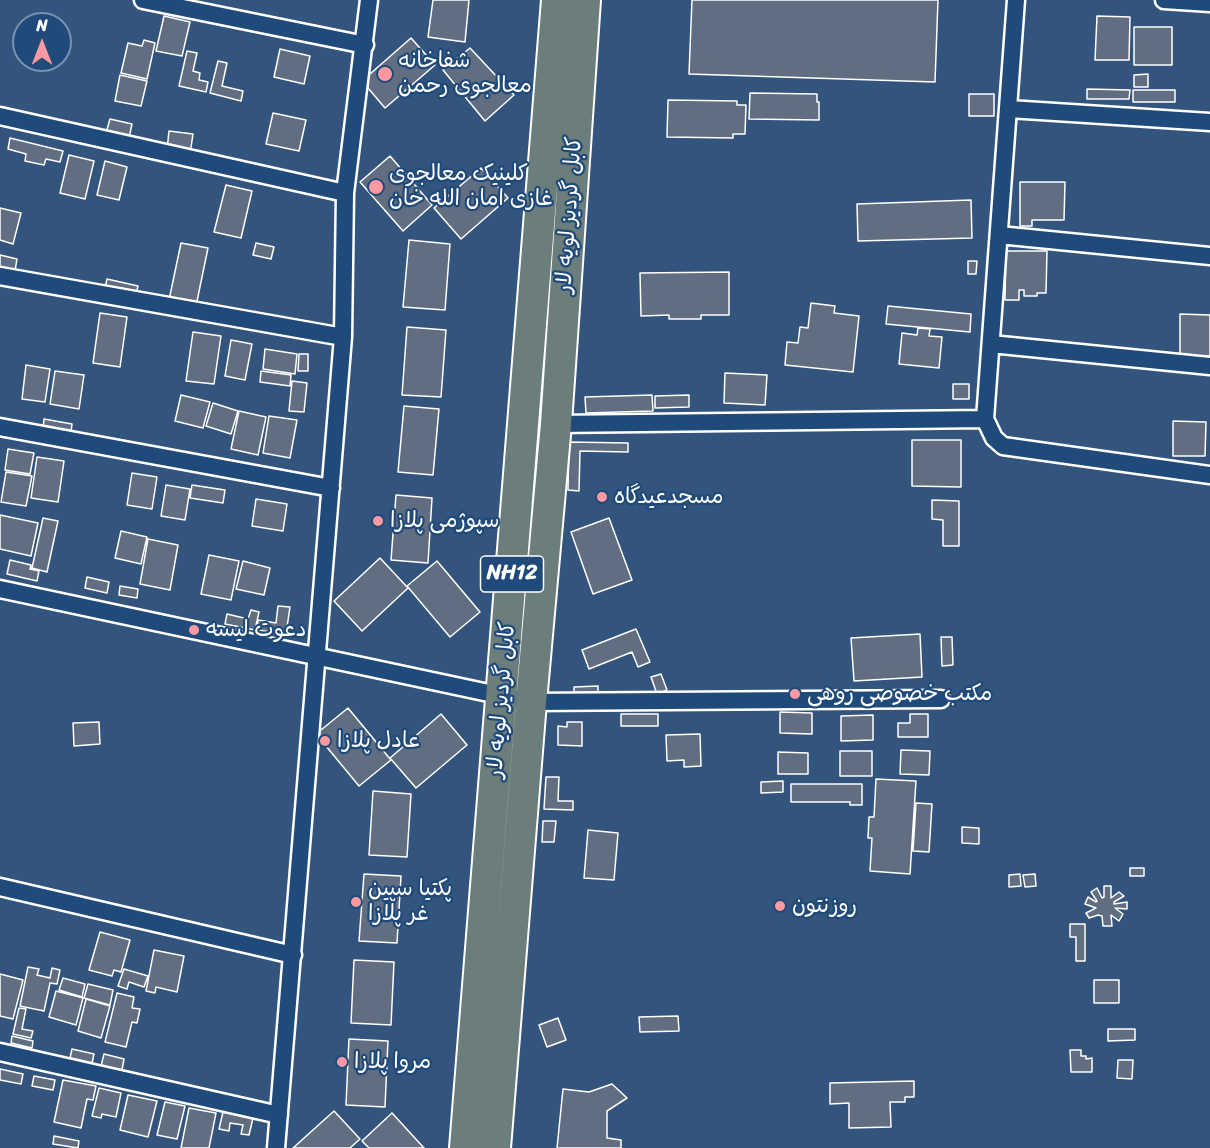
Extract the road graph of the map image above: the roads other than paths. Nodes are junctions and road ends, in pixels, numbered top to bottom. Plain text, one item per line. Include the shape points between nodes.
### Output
1 (144, 0) edge
2 (369, 0) edge
3 (557, 0) edge
4 (585, 0) edge
5 (1016, 0) edge
6 (1164, 0) edge
7 (1210, 3) edge
8 (365, 45) junction
9 (1009, 109) junction
10 (0, 116) edge
11 (1210, 122) edge
12 (345, 193) junction
13 (999, 236) junction
14 (1210, 256) edge
15 (0, 276) edge
16 (343, 337) junction
17 (991, 344) junction
18 (1210, 366) edge
19 (985, 419) junction
20 (556, 424) junction
21 (0, 427) edge
22 (1210, 476) edge
23 (331, 488) junction
24 (0, 589) edge
25 (317, 656) junction
26 (517, 699) junction
27 (941, 699) dead end
28 (0, 887) edge
29 (293, 954) junction
30 (0, 1052) edge
31 (279, 1115) junction
32 (276, 1148) edge
33 (465, 1148) edge
34 (495, 1148) edge

1 - 8 street
2 - 8 street
3 - 26 highway, کابل گردیز لویه لار / NH12
4 - 20 highway, کابل گردیز لویه لار / NH12
5 - 9 street
6 - 7 street
8 - 12 street
9 - 11 street
9 - 13 street
10 - 12 street
12 - 16 street
13 - 14 street
13 - 17 street
15 - 16 street
16 - 23 street
17 - 18 street
17 - 19 street
19 - 20 street
19 - 22 street via 994,438 1003,446
20 - 26 highway, کابل گردیز لویه لار / NH12
21 - 23 street
23 - 25 street
24 - 25 street
25 - 26 street
25 - 29 street
26 - 27 street
26 - 33 highway, کابل گردیز لویه لار / NH12
26 - 34 highway, کابل گردیز لویه لار / NH12
28 - 29 street
29 - 31 street
30 - 31 street
31 - 32 street

